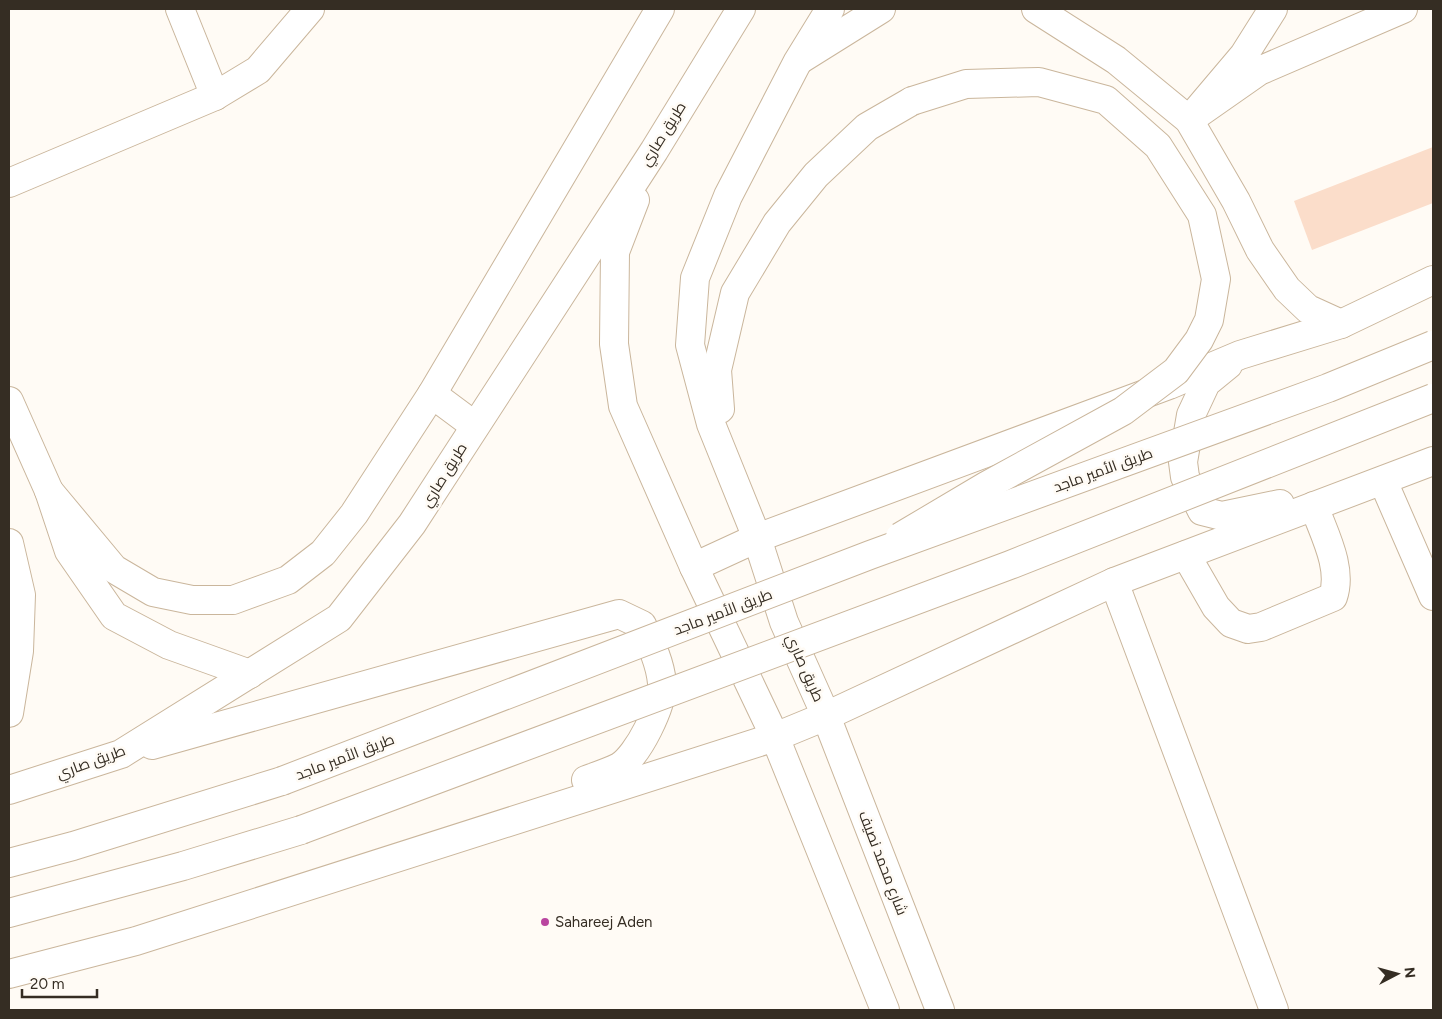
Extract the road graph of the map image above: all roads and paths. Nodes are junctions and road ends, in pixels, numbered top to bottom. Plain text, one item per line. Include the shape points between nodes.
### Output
1 (180, 9) edge
2 (310, 9) edge
3 (660, 9) edge
4 (740, 9) edge
5 (830, 9) edge
6 (881, 9) edge
7 (1036, 9) edge
8 (1273, 9) edge
9 (1402, 9) edge
10 (798, 61) junction
11 (215, 96) junction
12 (1189, 120) junction
13 (654, 151) junction
14 (9, 183) edge
15 (1433, 280) edge
16 (1341, 324) junction
17 (1433, 345) edge
18 (1240, 355) junction
19 (432, 394) junction
20 (1433, 398) edge
21 (9, 401) edge
22 (475, 426) junction
23 (1433, 460) edge
24 (1376, 483) junction
25 (49, 491) junction
26 (742, 502) junction
27 (1314, 506) junction
28 (757, 538) junction
29 (9, 543) edge
30 (870, 555) junction
31 (1186, 555) junction
32 (694, 567) junction
33 (1114, 582) junction
34 (1433, 596) edge
35 (250, 674) junction
36 (9, 713) edge
37 (826, 716) junction
38 (775, 737) junction
39 (121, 754) junction
40 (9, 790) edge
41 (9, 863) edge
42 (371, 865) junction
43 (9, 913) edge
44 (9, 974) edge
45 (885, 1010) edge
46 (940, 1010) edge
47 (1274, 1010) edge

1 - 11 main road
2 - 11 main road via 258,70
3 - 19 main road
4 - 13 main road, طريق صاري
5 - 10 main road, طريق صاري
6 - 10 main road
7 - 12 main road via 1116,60
8 - 12 main road via 1244,55
9 - 12 main road via 1260,70
10 - 26 main road, طريق صاري via 728,196 695,278 690,345 711,424
11 - 14 main road
12 - 16 main road via 1260,250 1287,289 1308,309
13 - 22 main road, طريق صاري
13 - 32 main road via 615,252 614,344 624,406
15 - 16 main road
16 - 18 main road
17 - 30 main road, طريق الأمير ماجد, bridge via 1328,388
18 - 24 main road via 1206,383 1192,415 1182,462 1185,477 1202,512 1222,516 1253,511
18 - 28 main road via 1170,385
19 - 22 main road
19 - 25 main road via 354,514 322,553 288,580 233,600 192,600 153,592 114,569
20 - 43 main road, bridge via 1010,564 301,830
21 - 25 main road
22 - 35 main road, طريق صاري via 412,524 339,618
23 - 24 main road
24 - 27 main road
24 - 34 main road
25 - 35 main road via 69,551 114,616 169,645
26 - 28 main road, طريق صاري
26 - 30 main road, bridge via 721,429 717,370 735,293 777,223 816,175 867,128 912,101 966,84 1039,82 1106,100 1158,146 1202,215 1216,279 1209,320 1200,340 1176,371 1123,411 986,486
27 - 31 main road
27 - 31 main road via 1336,572 1337,585 1333,597 1261,627 1248,630 1231,623 1216,607
28 - 32 main road
28 - 37 main road, طريق صاري via 784,622
29 - 36 main road via 21,595 19,651
30 - 41 main road, طريق الأمير ماجد, bridge via 282,781
31 - 33 main road
32 - 38 main road
33 - 37 main road
33 - 47 main road
35 - 39 main road, طريق صاري
37 - 38 main road
37 - 46 main road, شارع محمد نصيف
38 - 42 main road
38 - 45 main road
39 - 40 main road, طريق صاري
39 - 42 main road via 619,614 642,625 658,662 662,686 650,729 620,766
42 - 44 main road via 136,941

